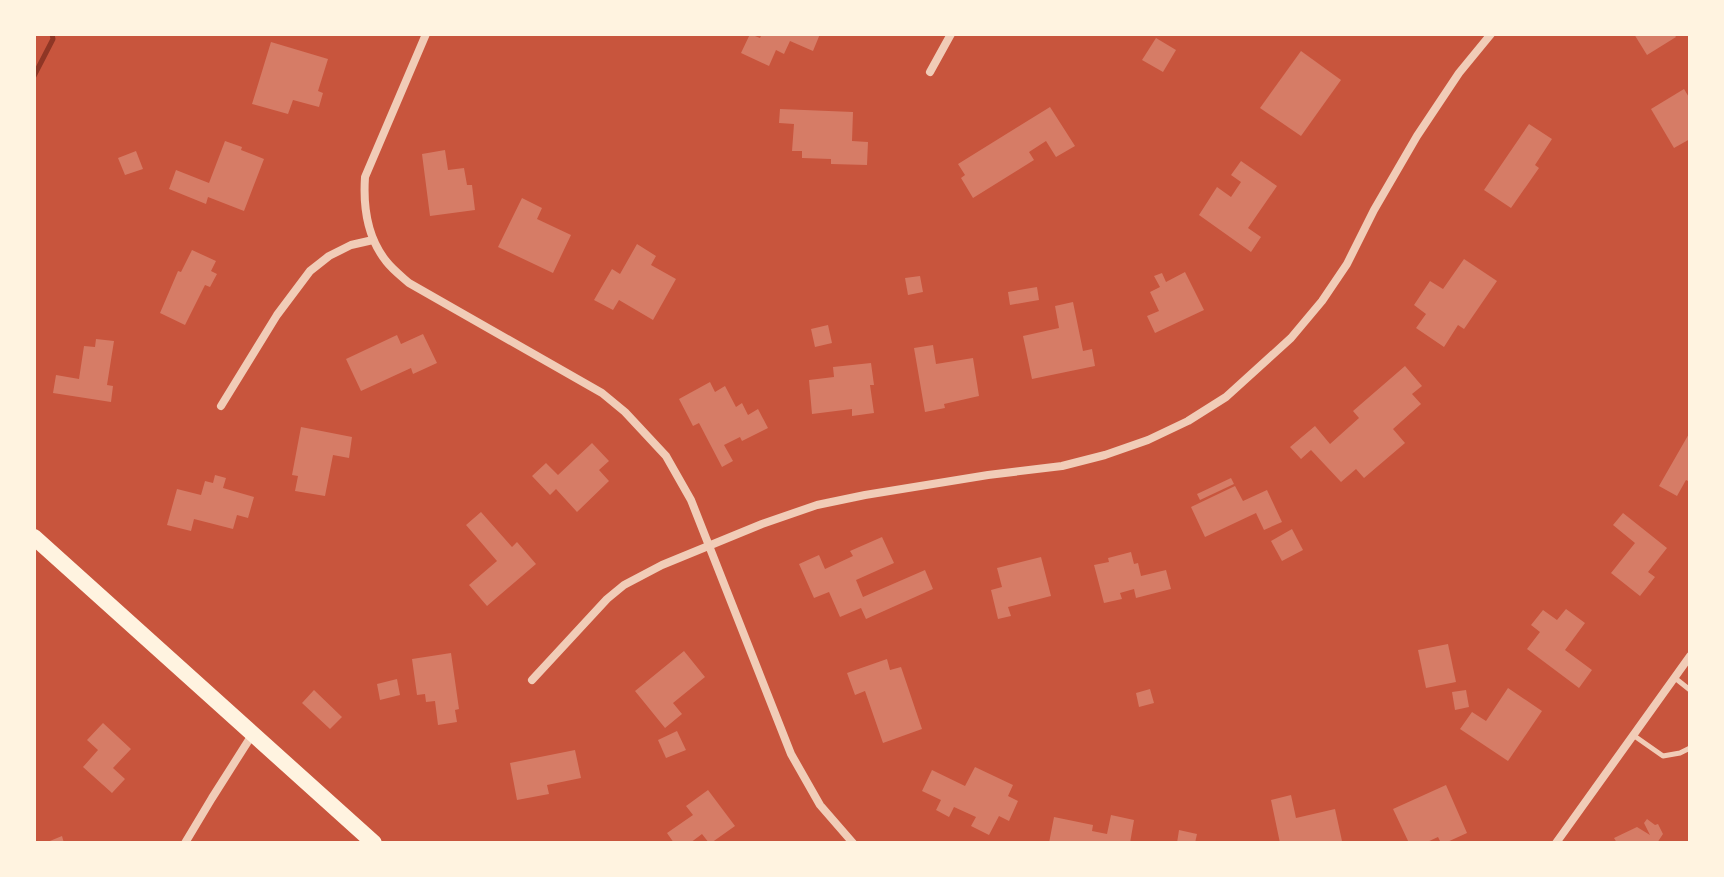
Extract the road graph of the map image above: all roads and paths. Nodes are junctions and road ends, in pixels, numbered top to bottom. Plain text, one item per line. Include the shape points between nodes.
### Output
1 (426, 34) edge
2 (951, 34) edge
3 (1491, 34) edge
4 (930, 72) dead end
5 (373, 240) junction
6 (221, 406) dead end
7 (34, 537) edge
8 (709, 546) junction
9 (1690, 656) edge
10 (1674, 677) junction
11 (532, 680) dead end
12 (1690, 690) edge
13 (252, 735) junction
14 (1633, 735) junction
15 (1690, 748) edge
16 (185, 843) edge
17 (374, 843) edge
18 (853, 843) edge
19 (1556, 843) edge

1 - 5 street via 365,177 366,219
2 - 4 street
3 - 8 street via 1417,136 1322,301 1291,338 1226,397 1161,434 1105,455 817,505
5 - 6 street via 351,245 310,271
5 - 8 street via 409,283 602,393 625,412 666,456
7 - 13 main road
8 - 11 street via 624,585
8 - 18 street via 791,754 820,805
9 - 10 street
10 - 12 lane
10 - 14 street
13 - 16 street
13 - 17 main road
14 - 15 lane via 1663,756
14 - 19 street

